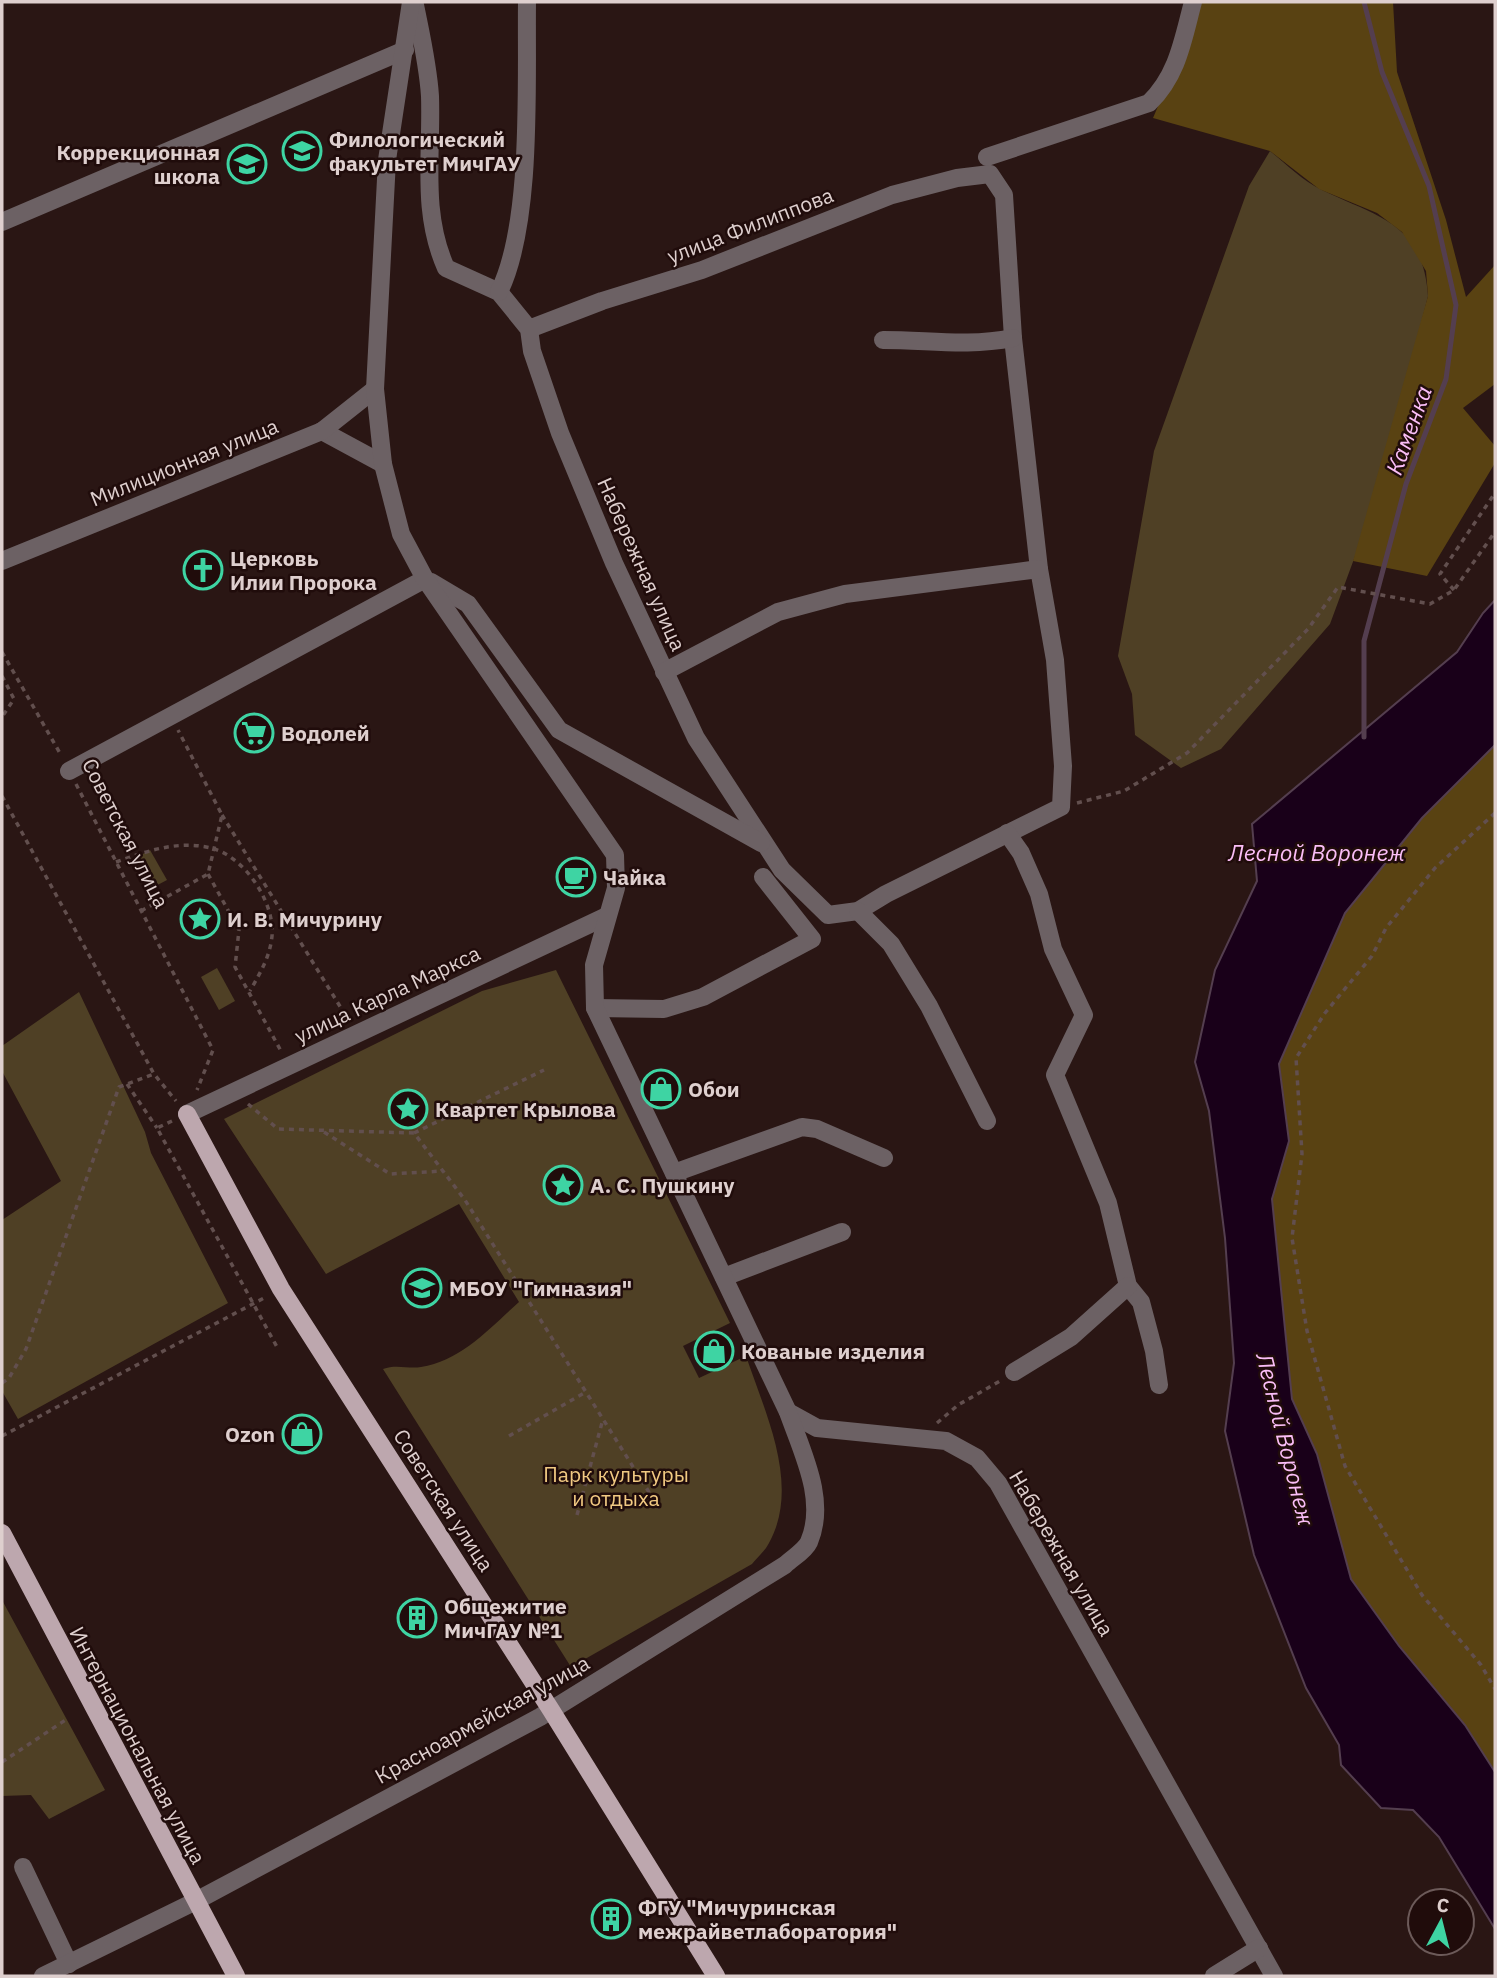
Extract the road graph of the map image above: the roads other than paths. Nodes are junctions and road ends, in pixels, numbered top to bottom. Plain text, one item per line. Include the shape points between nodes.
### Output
1 (413, 2) edge
2 (527, 2) edge
3 (1193, 2) edge
4 (405, 50) junction
5 (988, 166) junction
6 (2, 222) edge
7 (499, 292) junction
8 (529, 329) junction
9 (1013, 338) junction
10 (883, 340) dead end
11 (375, 389) junction
12 (322, 431) junction
13 (383, 464) junction
14 (2, 561) edge
15 (1039, 569) junction
16 (425, 579) junction
17 (664, 672) junction
18 (69, 771) road end
19 (1007, 833) junction
20 (765, 846) junction
21 (763, 877) dead end
22 (858, 911) junction
23 (607, 916) junction
24 (595, 1008) junction
25 (187, 1114) joint
26 (987, 1121) dead end
27 (884, 1158) dead end
28 (674, 1173) junction
29 (842, 1232) dead end
30 (724, 1277) junction
31 (1128, 1286) junction
32 (1014, 1372) road end
33 (1159, 1385) dead end
34 (788, 1412) junction
35 (2, 1533) edge
36 (551, 1710) junction
37 (23, 1867) dead end
38 (194, 1902) junction
39 (1259, 1948) junction
40 (69, 1964) junction
41 (43, 1976) edge
42 (236, 1976) edge
43 (716, 1976) edge
44 (1214, 1976) edge
45 (1274, 1976) edge

1 - 4 street, Набережная улица
1 - 7 street, Набережная улица via 430,96 428,198 434,241 446,268
2 - 7 street via 519,211 511,268
3 - 5 street, улица Филиппова via 1173,73 1149,103
4 - 6 street
4 - 11 street, Набережная улица via 387,160
5 - 8 street, улица Филиппова via 892,195 702,270
5 - 9 street via 1003,195
7 - 8 street, Набережная улица
8 - 17 street, Набережная улица via 560,433
9 - 10 street via 955,345
9 - 15 street
11 - 12 street, Милиционная улица
11 - 13 street, Набережная улица
12 - 13 street
12 - 14 street, Милиционная улица
13 - 16 street, Набережная улица via 401,534
15 - 17 street via 845,594 778,612
15 - 19 street, Набережная улица via 1055,660 1063,766 1061,807
16 - 18 street
16 - 20 street, Набережная улица via 468,604 559,730
16 - 23 street, Набережная улица via 615,855 616,888
17 - 20 street, Набережная улица via 696,738
19 - 22 street, Набережная улица
19 - 31 street via 1039,894 1053,949 1084,1015 1055,1074 1108,1203
20 - 22 street, Набережная улица via 782,870 828,915
21 - 24 street via 812,939 690,1001 664,1009
22 - 26 street via 891,943 929,1006
23 - 24 street, Набережная улица via 594,965
23 - 25 street, улица Карла Маркса
24 - 28 street, Набережная улица
25 - 36 main road, Советская улица via 281,1289
27 - 28 street via 802,1127
28 - 30 street, Набережная улица
29 - 30 street
30 - 34 street, Набережная улица
31 - 32 street via 1071,1337
31 - 33 street via 1141,1302
34 - 36 street, Красноармейская улица via 812,1481 816,1512 808,1545 757,1585
34 - 39 street, Набережная улица via 817,1427 946,1441 977,1458 999,1483
35 - 38 main road, Интернациональная улица
36 - 38 street, Красноармейская улица
36 - 43 main road, Советская улица
37 - 40 street
38 - 40 street, Красноармейская улица
38 - 42 main road, Интернациональная улица
39 - 44 street
39 - 45 street, Набережная улица
40 - 41 street, Красноармейская улица

